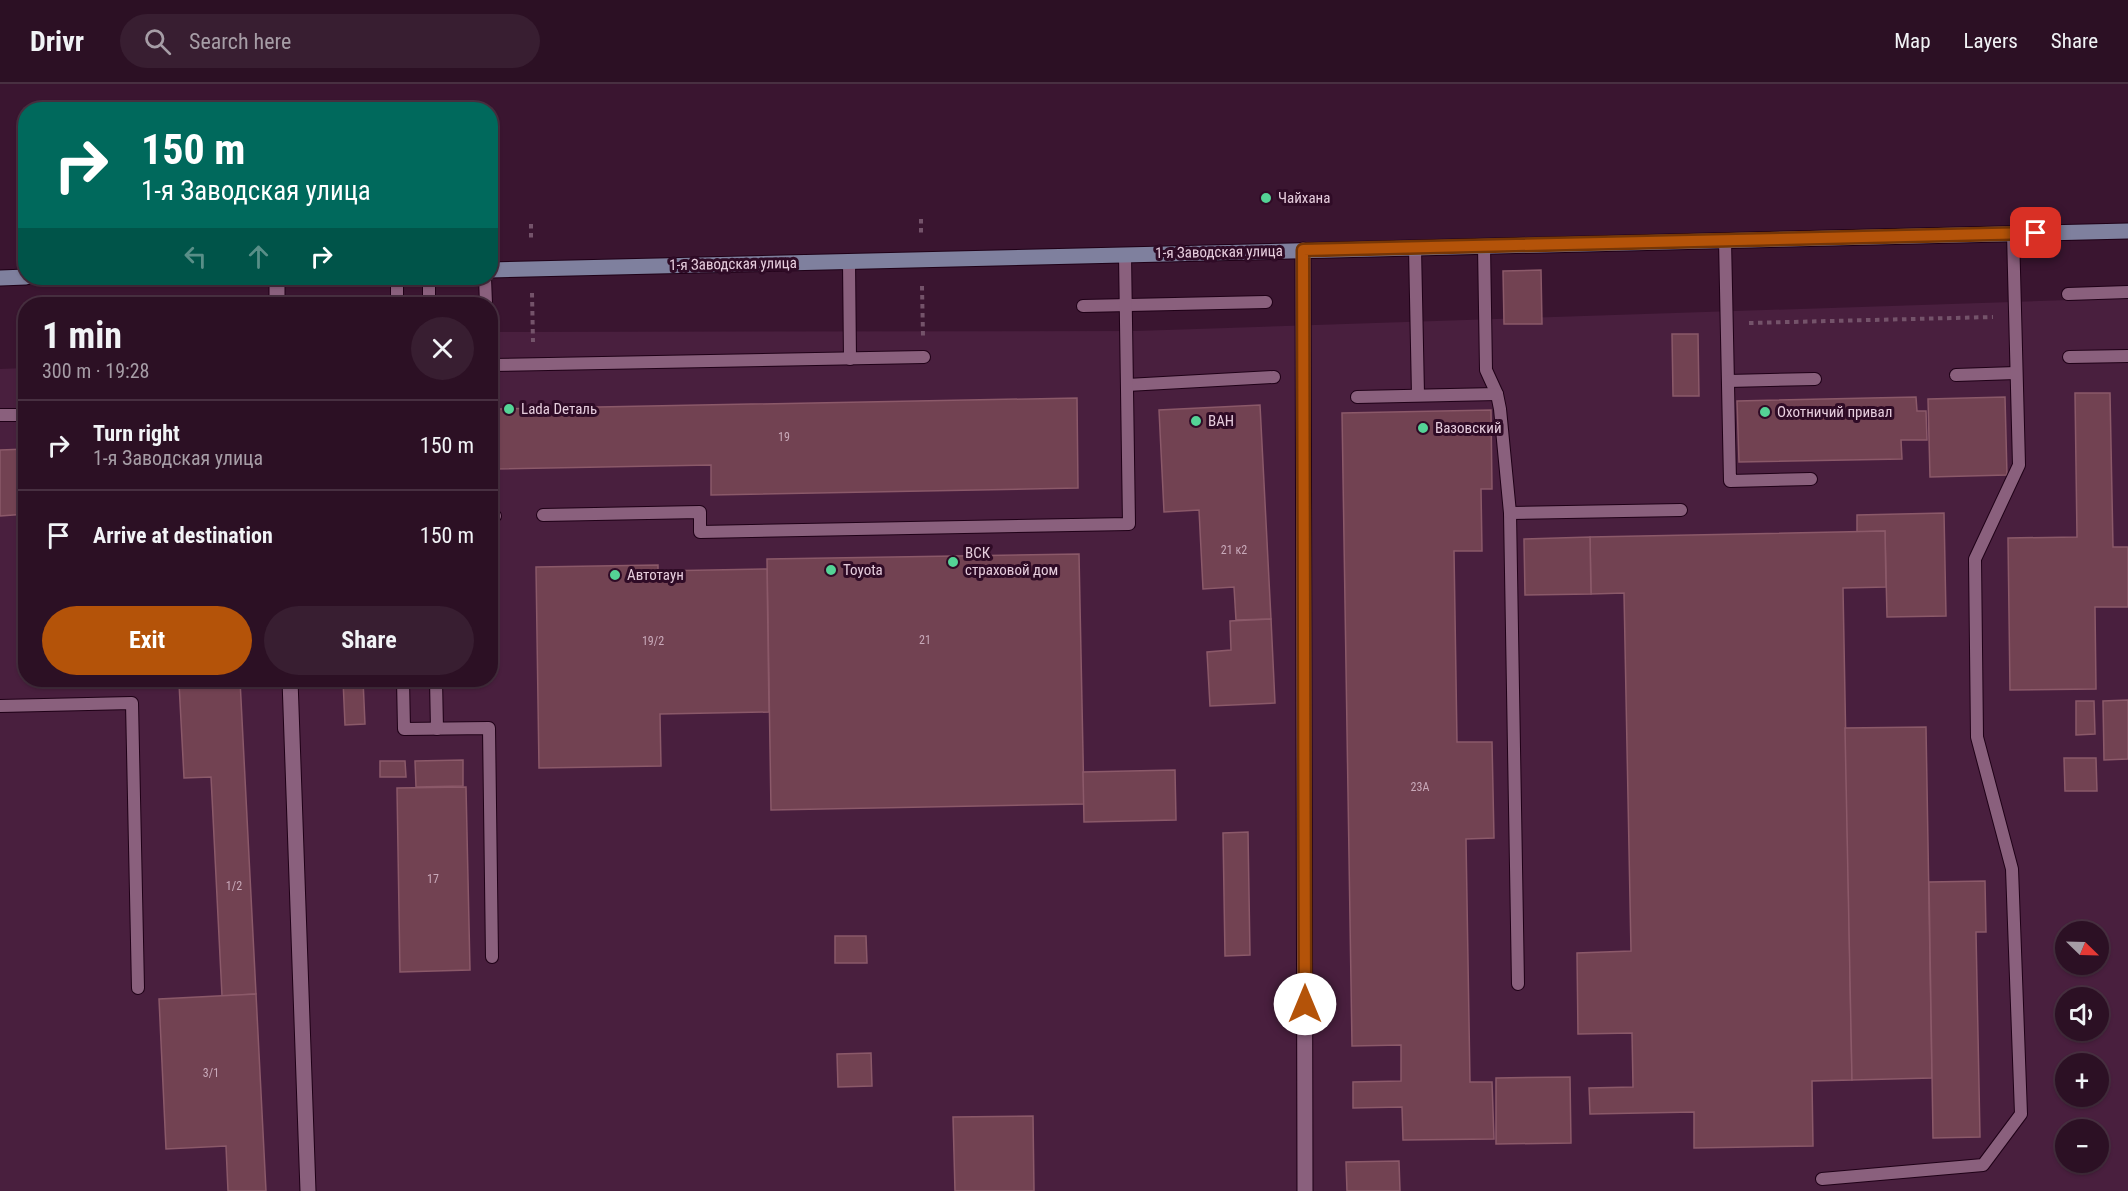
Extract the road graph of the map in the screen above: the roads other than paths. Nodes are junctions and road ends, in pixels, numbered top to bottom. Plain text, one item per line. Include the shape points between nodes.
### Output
1 (2128, 231) edge
2 (2013, 233) junction
3 (1725, 240) junction
4 (1484, 246) junction
5 (1415, 248) junction
6 (1303, 250) junction
7 (1125, 255) junction
8 (849, 261) junction
9 (498, 270) edge
10 (18, 277) edge
11 (0, 278) edge
12 (2128, 292) edge
13 (2068, 294) dead end
14 (1266, 302) dead end
15 (1126, 305) junction
16 (1083, 306) dead end
17 (2128, 356) edge
18 (924, 357) road end
19 (2069, 357) dead end
20 (850, 359) junction
21 (498, 365) edge
22 (2016, 373) junction
23 (1956, 375) dead end
24 (1274, 377) dead end
25 (1815, 379) dead end
26 (1728, 381) junction
27 (1127, 385) junction
28 (1497, 394) junction
29 (1418, 395) junction
30 (1357, 397) dead end
31 (0, 415) edge
32 (18, 415) edge
33 (1811, 479) dead end
34 (1680, 510) dead end
35 (1510, 513) junction
36 (543, 515) dead end
37 (290, 687) edge
38 (403, 687) edge
39 (436, 687) edge
40 (0, 706) edge
41 (437, 729) junction
42 (492, 957) dead end
43 (1518, 984) dead end
44 (138, 988) dead end
45 (1822, 1179) dead end
46 (308, 1191) edge
47 (1305, 1191) edge

1 - 2 main road, 1-я Заводская улица
2 - 3 main road, 1-я Заводская улица
2 - 22 lane
3 - 4 main road, 1-я Заводская улица
3 - 26 lane
4 - 5 main road, 1-я Заводская улица
4 - 28 lane via 1486,370
5 - 6 main road, 1-я Заводская улица
5 - 29 lane
6 - 7 main road, 1-я Заводская улица
6 - 47 street
7 - 8 main road, 1-я Заводская улица
7 - 15 lane
8 - 9 main road, 1-я Заводская улица
8 - 20 lane
10 - 11 main road
12 - 13 lane
14 - 15 lane
15 - 16 lane
15 - 27 lane
17 - 19 lane
18 - 20 lane
20 - 21 lane
22 - 23 lane
22 - 45 lane via 2019,465 1974,559 1977,737 2012,869 2021,1114 1983,1165
24 - 27 lane
25 - 26 lane
26 - 33 lane via 1730,481
27 - 36 lane via 1129,524 700,532 700,512
28 - 29 lane
28 - 35 lane
29 - 30 lane
31 - 32 lane
34 - 35 lane
35 - 43 lane
37 - 46 street
38 - 41 lane via 404,729
39 - 41 lane
40 - 44 lane via 132,703
41 - 42 lane via 489,728

